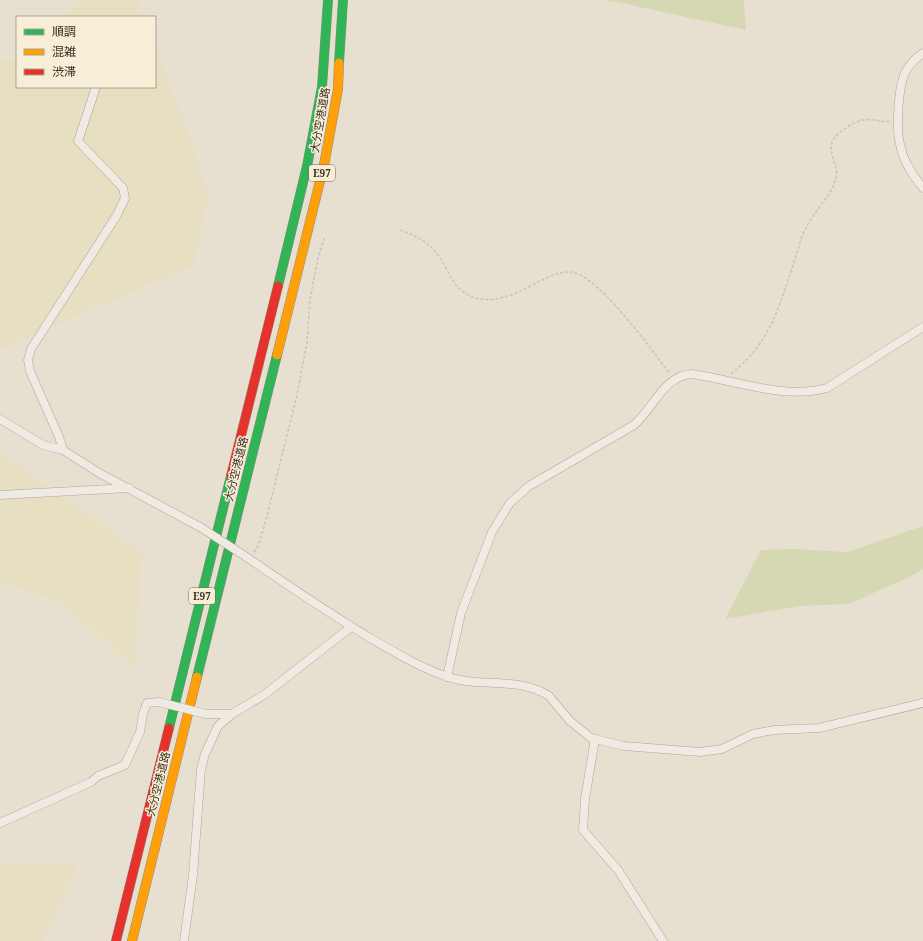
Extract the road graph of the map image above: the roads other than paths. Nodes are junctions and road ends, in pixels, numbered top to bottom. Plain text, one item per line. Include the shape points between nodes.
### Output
1 (328, 0) edge
2 (343, 0) edge
3 (923, 53) edge
4 (96, 88) edge
5 (923, 188) edge
6 (923, 327) edge
7 (0, 419) edge
8 (63, 450) junction
9 (129, 488) junction
10 (0, 495) edge
11 (351, 627) junction
12 (447, 677) junction
13 (923, 703) edge
14 (232, 714) junction
15 (595, 739) junction
16 (0, 823) edge
17 (116, 941) edge
18 (132, 941) edge
19 (184, 941) edge
20 (663, 941) edge

1 - 17 highway, 大分空港道路 / E97 via 322,87 308,166
2 - 18 highway, 大分空港道路 / E97 via 338,89 324,165
3 - 5 street via 910,65 903,77 899,122 900,146 911,171
4 - 8 street via 78,141 123,188 125,198 117,215 32,349 28,360 30,371
6 - 12 street via 827,388 816,391 762,388 692,374 674,379 634,425 529,486 510,503 492,532 461,613
7 - 8 street via 43,445
8 - 9 street
9 - 10 street
9 - 11 street, bridge via 200,527
11 - 12 street via 401,656
11 - 14 street via 264,695
12 - 15 street via 526,686 543,692 579,730
13 - 15 street via 819,728 774,730 753,734 722,748 700,752 624,746
14 - 16 street, bridge via 206,714 159,702 147,703 140,732 125,765
14 - 19 street via 218,726 201,768 193,875
15 - 20 street via 583,830 618,870

